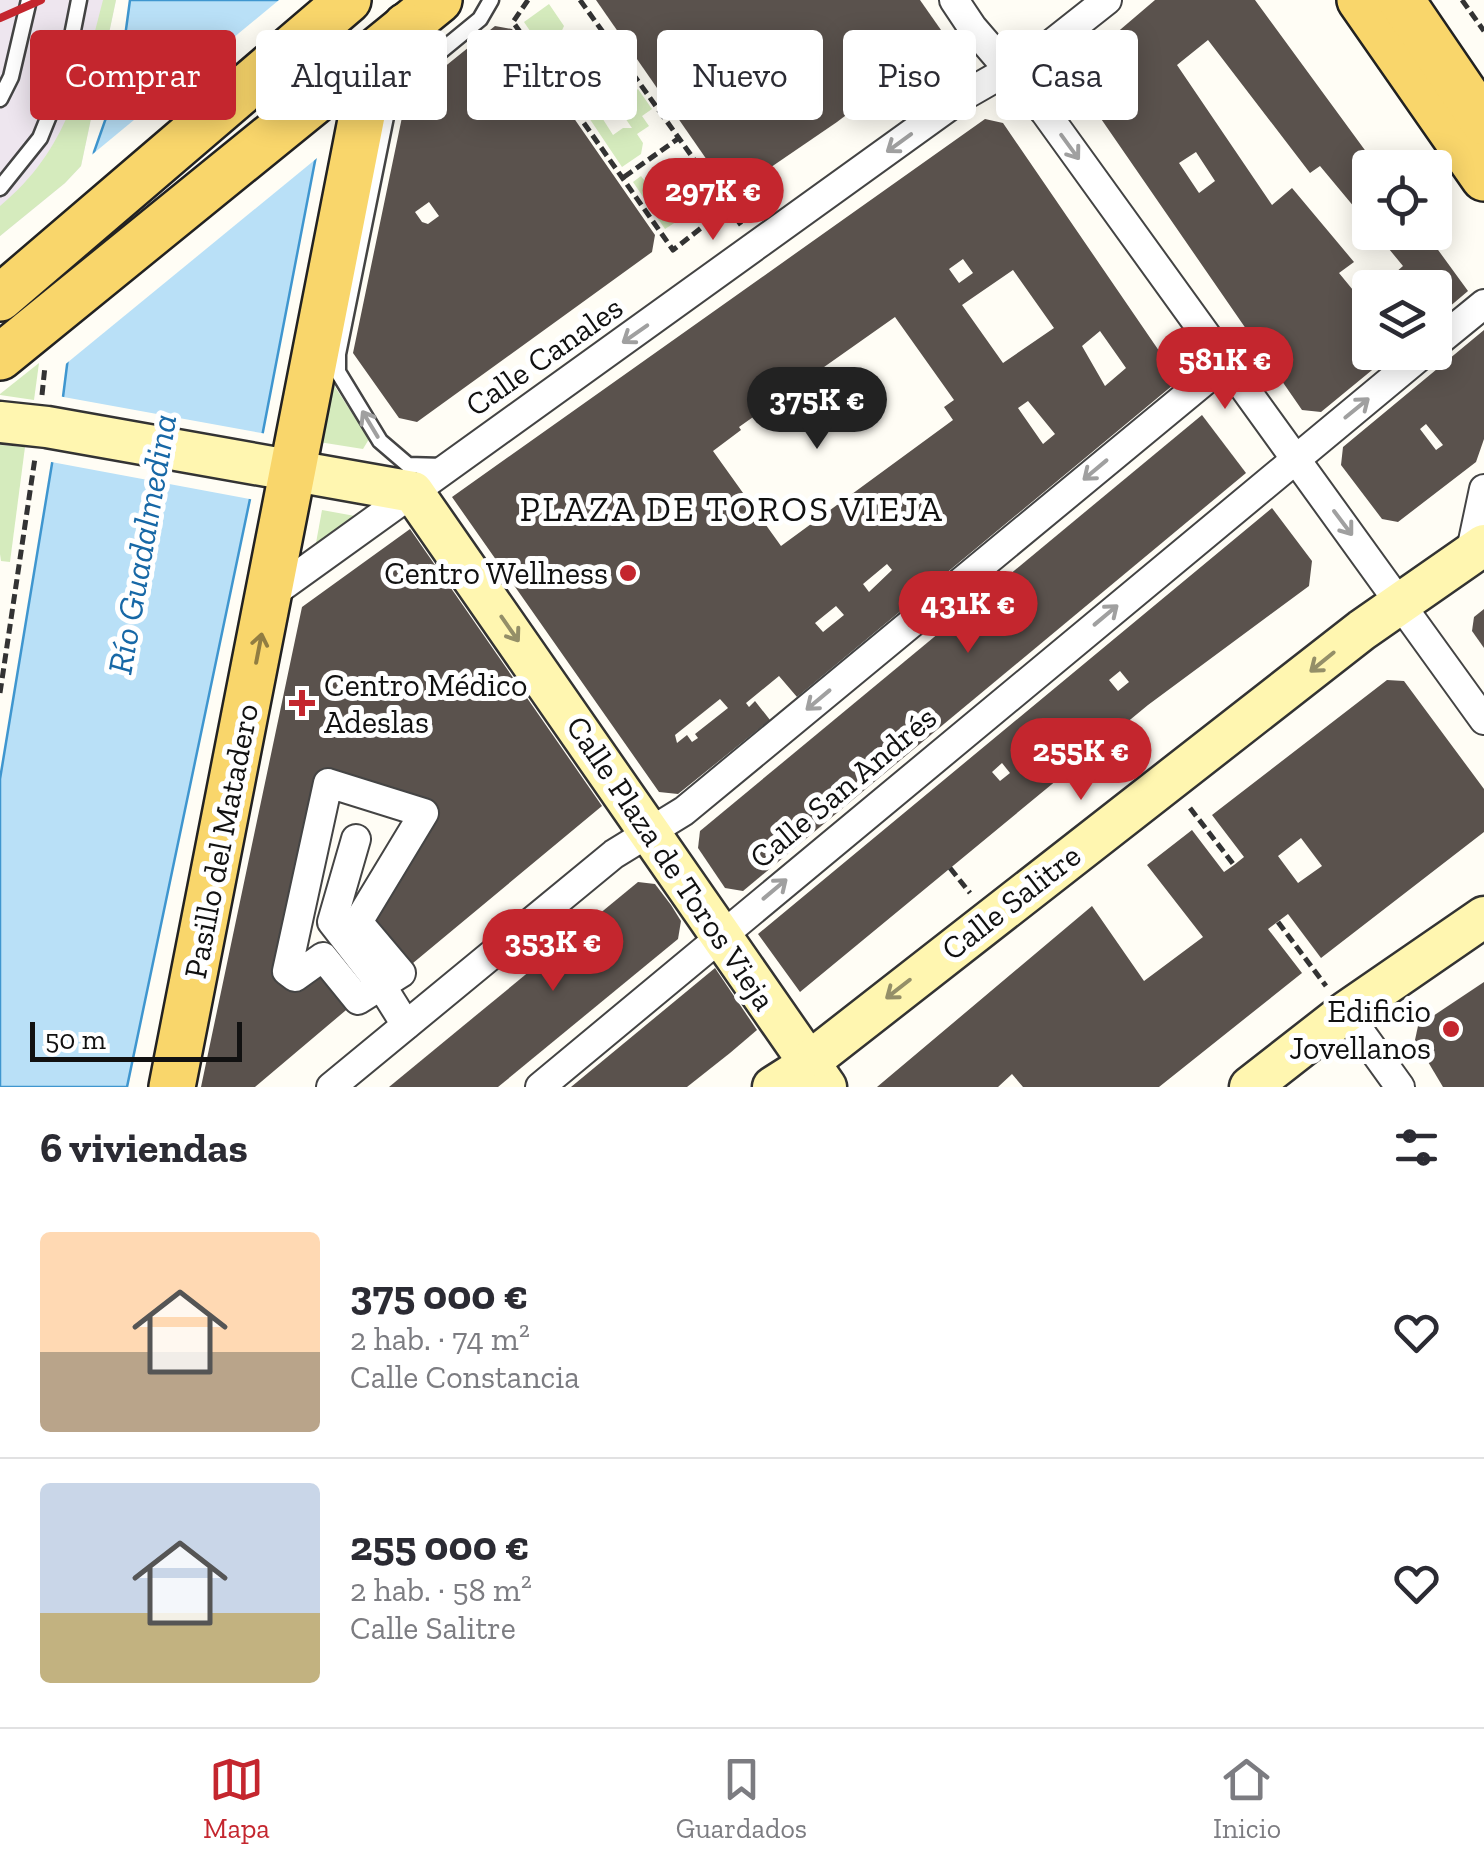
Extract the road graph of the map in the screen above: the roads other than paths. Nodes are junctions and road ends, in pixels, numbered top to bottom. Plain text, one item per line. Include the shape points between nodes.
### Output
1 (29, 0) edge
2 (79, 0) edge
3 (348, 0) edge
4 (491, 0) edge
5 (954, 0) edge
6 (1107, 0) edge
7 (1360, 0) edge
8 (1400, 0) edge
9 (1069, 30) edge
10 (447, 38) edge
11 (996, 53) edge
12 (996, 77) edge
13 (256, 88) edge
14 (238, 94) junction
15 (0, 99) edge
16 (320, 120) edge
17 (355, 120) edge
18 (359, 120) edge
19 (1050, 120) edge
20 (1484, 122) edge
21 (1484, 178) edge
22 (0, 188) edge
23 (0, 298) edge
24 (1484, 304) edge
25 (1452, 330) edge
26 (0, 357) edge
27 (1225, 364) junction
28 (1403, 370) edge
29 (0, 422) edge
30 (1295, 459) junction
31 (449, 466) junction
32 (286, 471) junction
33 (1484, 490) edge
34 (413, 492) junction
35 (1477, 550) edge
36 (269, 596) junction
37 (1400, 604) junction
38 (1484, 720) edge
39 (651, 831) junction
40 (356, 839) dead end
41 (1484, 918) edge
42 (722, 933) junction
43 (381, 985) junction
44 (1346, 1012) junction
45 (406, 1025) junction
46 (794, 1080) edge
47 (172, 1087) edge
48 (331, 1087) edge
49 (540, 1087) edge
50 (1250, 1087) edge
51 (1400, 1087) edge

1 - 15 lane
2 - 22 lane via 63,81 40,138
3 - 14 main road
4 - 10 lane via 480,19
5 - 11 street
6 - 9 street, Calle Canales
7 - 21 main road
8 - 20 main road
12 -> 31 street, Calle Canales
13 - 14 main road
14 - 23 main road
16 - 26 main road via 49,338
17 - 32 main road, Pasillo del Matadero
31 -> 18 lane, Pasillo del Matadero via 408,465 380,441 338,372
19 -> 27 street
24 - 25 street
27 - 30 street
27 -> 39 street via 684,811
30 -> 28 street, Calle San Andrés
29 - 32 main road
30 -> 37 street
42 -> 30 street, Calle San Andrés
31 - 34 street, Calle Canales
32 - 34 main road
32 - 36 main road, Pasillo del Matadero
33 - 35 street, Calle Salitre
34 - 36 street
34 -> 39 main road, Calle Plaza de Toros Vieja
35 - 37 main road, Calle Salitre
47 -> 36 main road, Pasillo del Matadero
37 - 38 street
37 -> 46 main road, Calle Salitre
39 - 42 main road, Calle Plaza de Toros Vieja
39 - 45 street
40 - 43 street via 332,922
41 - 44 main road
42 - 46 main road, Calle Plaza de Toros Vieja
42 - 49 street, Calle San Andrés
43 - 43 street via 401,973 358,922 424,813 328,783 287,971 296,977 322,957 358,1000
43 - 45 street
44 - 50 main road
44 - 51 street
45 - 48 street

